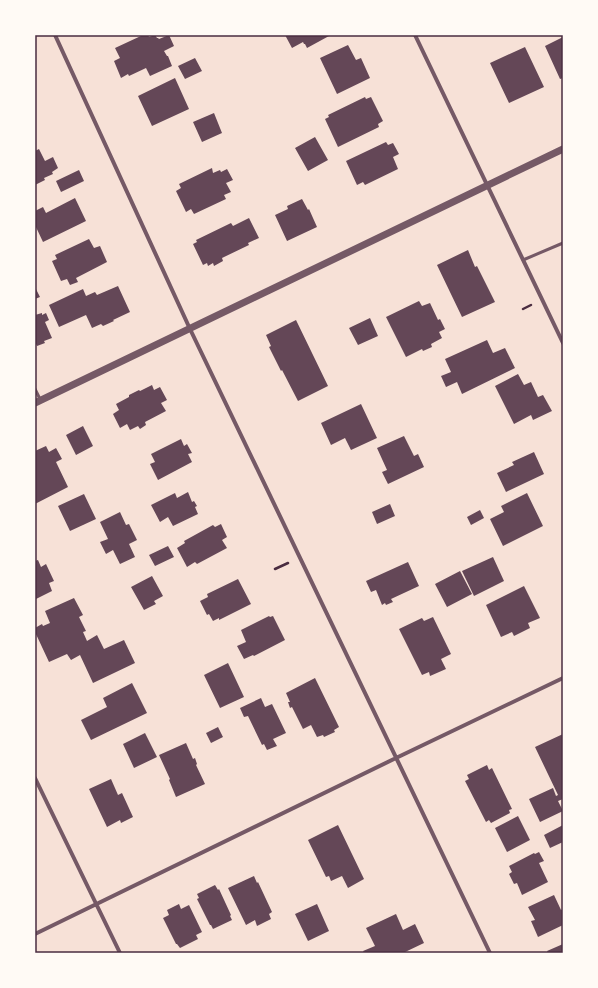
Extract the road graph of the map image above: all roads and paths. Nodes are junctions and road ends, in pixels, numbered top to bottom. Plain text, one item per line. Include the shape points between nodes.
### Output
1 (55, 35) edge
2 (415, 35) edge
3 (563, 149) edge
4 (487, 186) junction
5 (563, 243) edge
6 (523, 260) junction
7 (190, 329) junction
8 (563, 343) edge
9 (35, 389) edge
10 (38, 402) edge
11 (563, 678) edge
12 (396, 758) junction
13 (35, 778) edge
14 (97, 904) junction
15 (35, 934) edge
16 (120, 953) edge
17 (490, 953) edge

1 - 7 street
2 - 4 street
3 - 4 street
4 - 6 street
4 - 7 street
5 - 6 lane
6 - 8 street
7 - 10 street
7 - 12 street
9 - 10 lane
11 - 12 street
12 - 14 street
12 - 17 street
13 - 14 street
14 - 15 street
14 - 16 street

